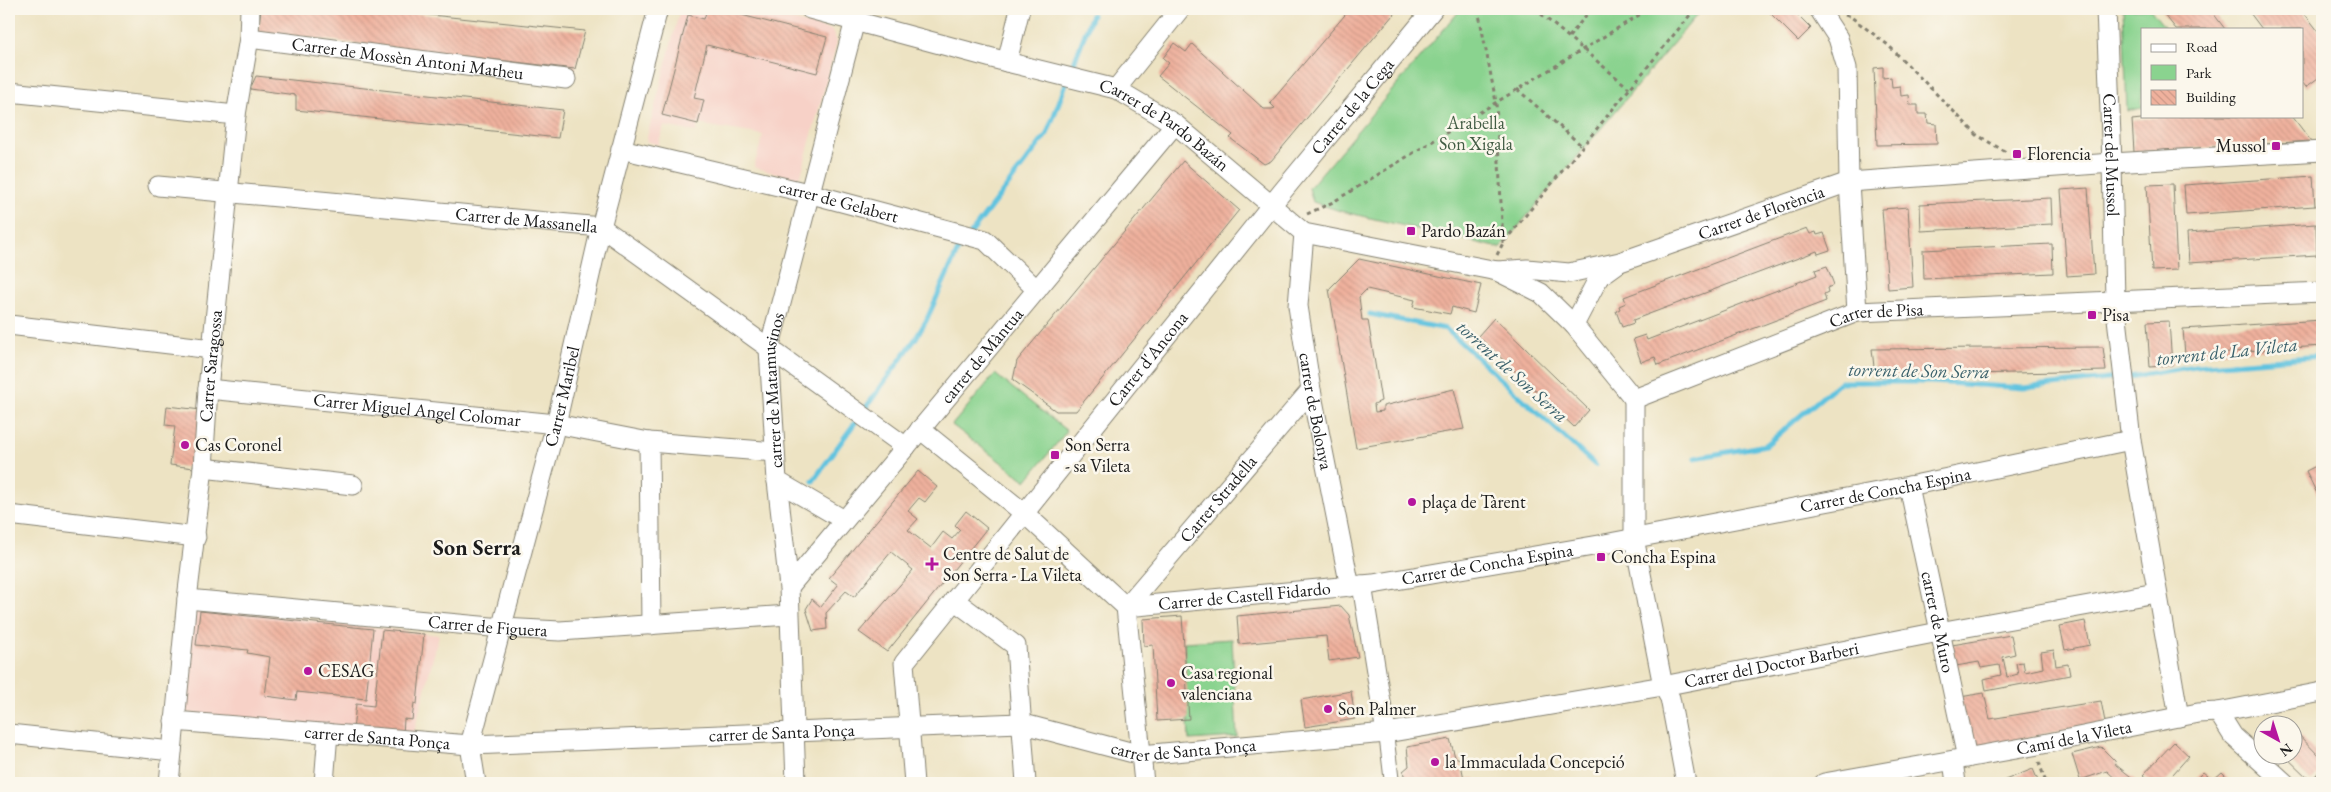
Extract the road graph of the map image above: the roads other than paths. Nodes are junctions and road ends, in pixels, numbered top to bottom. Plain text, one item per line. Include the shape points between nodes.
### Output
1 (250, 9) edge
2 (658, 9) edge
3 (810, 9) edge
4 (1020, 9) edge
5 (1180, 9) edge
6 (1433, 9) edge
7 (2106, 9) edge
8 (1820, 10) edge
9 (856, 14) edge
10 (249, 38) junction
11 (1006, 62) junction
12 (566, 79) dead end
13 (1116, 89) junction
14 (9, 92) edge
15 (236, 115) junction
16 (1175, 124) junction
17 (622, 149) junction
18 (2322, 151) edge
19 (2112, 163) junction
20 (1850, 182) junction
21 (158, 186) dead end
22 (228, 191) junction
23 (808, 193) junction
24 (1273, 205) junction
25 (601, 228) junction
26 (1304, 234) junction
27 (1620, 262) junction
28 (1494, 270) junction
29 (1037, 290) junction
30 (2322, 292) edge
31 (2115, 301) junction
32 (1857, 312) junction
33 (9, 325) edge
34 (1574, 325) junction
35 (212, 349) junction
36 (769, 349) junction
37 (208, 389) junction
38 (1311, 390) junction
39 (1634, 399) junction
40 (556, 424) junction
41 (920, 429) junction
42 (2131, 440) junction
43 (649, 442) junction
44 (906, 447) junction
45 (775, 452) junction
46 (203, 468) junction
47 (777, 481) junction
48 (353, 485) dead end
49 (1909, 486) junction
50 (1024, 513) junction
51 (9, 515) edge
52 (844, 520) junction
53 (196, 537) junction
54 (1634, 538) junction
55 (1356, 586) junction
56 (789, 587) junction
57 (2156, 593) junction
58 (187, 599) junction
59 (954, 600) junction
60 (1126, 607) junction
61 (789, 615) junction
62 (651, 625) junction
63 (502, 628) junction
64 (1939, 632) junction
65 (1663, 686) junction
66 (2322, 692) edge
67 (2218, 712) junction
68 (2179, 717) junction
69 (174, 721) junction
70 (1020, 723) junction
71 (910, 729) junction
72 (328, 733) junction
73 (792, 733) junction
74 (9, 734) edge
75 (1386, 734) junction
76 (470, 745) junction
77 (172, 751) junction
78 (1142, 755) junction
79 (1960, 759) junction
80 (169, 783) edge
81 (324, 783) edge
82 (476, 783) edge
83 (796, 783) edge
84 (914, 783) edge
85 (1026, 783) edge
86 (1144, 783) edge
87 (1392, 783) edge
88 (1686, 783) edge
89 (1824, 783) edge
90 (1956, 783) edge
91 (2286, 783) edge

1 - 10 street, Carrer Saragossa
2 - 17 street, Carrer Maribel
3 - 9 street, Carrer de Pardo Bazán
4 - 11 street
5 - 13 street
6 - 24 street, Carrer de la Cega
7 - 19 street, Carrer del Mussol
8 - 20 street via 1838,38 1847,68
9 - 11 street, Carrer de Pardo Bazán
9 - 23 street, carrer de Matamusinos
10 - 12 street, Carrer de Mossèn Antoni Matheu
10 - 15 street, Carrer Saragossa
11 - 13 street, Carrer de Pardo Bazán
13 - 16 street, Carrer de Pardo Bazán
14 - 15 street
15 - 22 street, Carrer Saragossa
16 - 24 street, Carrer de Pardo Bazán
16 - 29 street, carrer de Màntua
17 - 23 street, carrer de Gelabert
17 - 25 street, Carrer Maribel
18 - 19 street, Carrer de Florència
19 - 20 street, Carrer de Florència
19 - 31 street, Carrer del Mussol
20 - 27 street, Carrer de Florència
20 - 32 street
21 - 22 street, Carrer de Massanella
22 - 25 street, Carrer de Massanella
22 - 35 street, Carrer Saragossa
23 - 29 street, carrer de Gelabert via 985,240
23 - 36 street, carrer de Matamusinos
24 - 26 street, Carrer de Pardo Bazán
24 - 50 street, Carrer d'Ancona
25 - 36 street, Carrer de Massanella
25 - 40 street, Carrer Maribel
26 - 28 street
26 - 38 street, carrer de Bolonya via 1298,306
27 - 28 street, Carrer de Florència via 1569,273
27 - 34 street via 1599,277
28 - 34 street via 1541,293
29 - 41 street, carrer de Màntua
30 - 31 street, Carrer de Pisa
31 - 32 street, Carrer de Pisa
31 - 42 street, Carrer del Mussol
32 - 39 street, Carrer de Pisa
33 - 35 street
34 - 39 street
35 - 37 street, Carrer Saragossa
36 - 44 street, Carrer de Massanella
36 - 45 street, carrer de Matamusinos
37 - 40 street, Carrer Miguel Angel Colomar
37 - 46 street, Carrer Saragossa
38 - 55 street, carrer de Bolonya
38 - 60 street, Carrer Stradella
39 - 54 street
40 - 43 street, Carrer Miguel Angel Colomar
40 - 63 street, Carrer Maribel
41 - 44 street, carrer de Màntua
41 - 50 street
42 - 49 street, Carrer de Concha Espina
42 - 57 street
43 - 45 street, Carrer Miguel Angel Colomar
43 - 62 street
44 - 52 street, carrer de Màntua
45 - 47 street, carrer de Matamusinos
46 - 48 street
46 - 53 street, Carrer Saragossa
47 - 52 street
47 - 56 street, carrer de Matamusinos
49 - 54 street, Carrer de Concha Espina
49 - 64 street, carrer de Muro
50 - 59 street, Carrer d'Ancona
50 - 60 street
51 - 53 street
52 - 56 street, carrer de Màntua
53 - 58 street, Carrer Saragossa
54 - 55 street, Carrer de Concha Espina
54 - 65 street
55 - 60 street, Carrer de Castell Fidardo
55 - 75 street, carrer de Bolonya
56 - 61 street, carrer de Matamusinos
57 - 64 street, Carrer del Doctor Barberi
57 - 68 street
58 - 63 street, Carrer de Figuera
58 - 69 street, Carrer Saragossa
59 - 70 street via 1016,646
59 - 71 street, Carrer d'Ancona via 904,663
60 - 78 street
61 - 62 street, Carrer de Figuera
61 - 73 street, carrer de Matamusinos
62 - 63 street, Carrer de Figuera via 560,631
63 - 76 street, Carrer Maribel
64 - 65 street, Carrer del Doctor Barberi
64 - 79 street, carrer de Muro
65 - 75 street, Carrer del Doctor Barberi
65 - 88 street via 1670,698
66 - 67 street, Camí de la Vileta
67 - 68 street, Camí de la Vileta
67 - 91 street via 2232,736
68 - 79 street, Camí de la Vileta
69 - 72 street, carrer de Santa Ponça
69 - 77 street, Carrer Saragossa
70 - 71 street, carrer de Santa Ponça
70 - 78 street, carrer de Santa Ponça
70 - 85 street
71 - 73 street, carrer de Santa Ponça
71 - 84 street, Carrer d'Ancona
72 - 76 street, carrer de Santa Ponça
72 - 81 street
73 - 76 street, carrer de Santa Ponça
73 - 83 street, carrer de Matamusinos
74 - 77 street
75 - 78 street, carrer de Santa Ponça
75 - 87 street
76 - 82 street, Carrer Maribel
77 - 80 street, Carrer Saragossa
78 - 86 street
79 - 89 street, Camí de la Vileta
79 - 90 street, carrer de Muro

